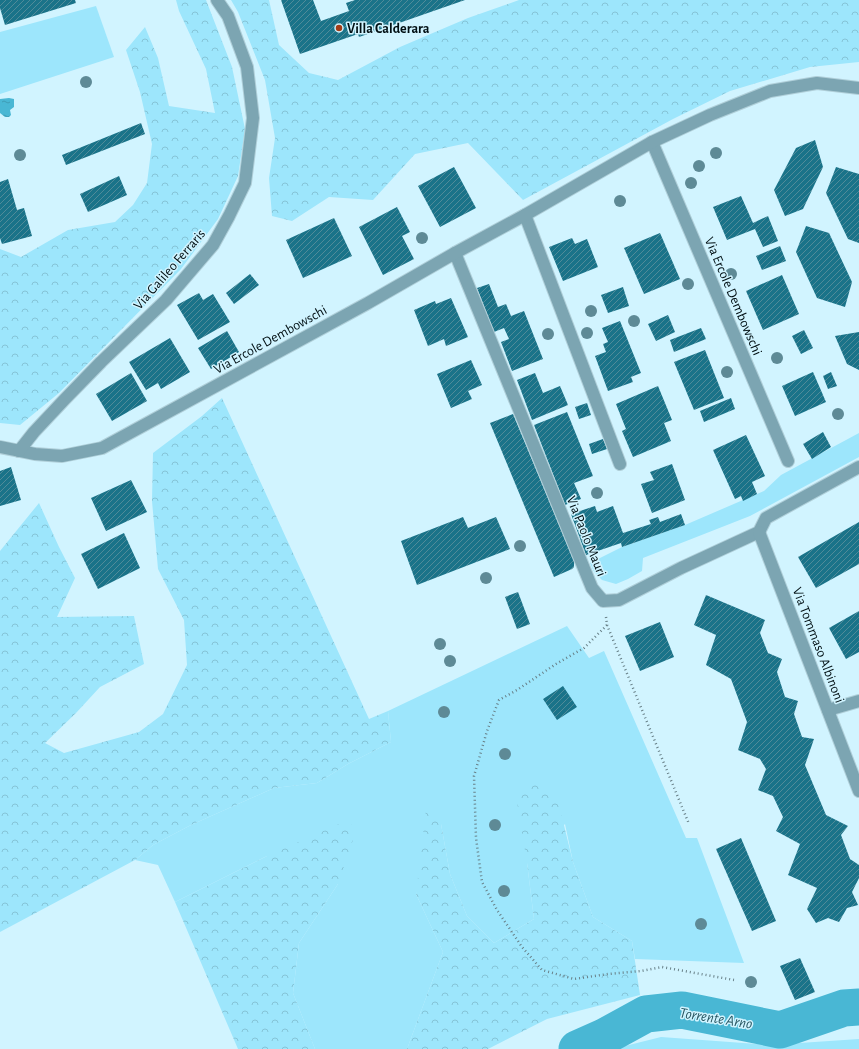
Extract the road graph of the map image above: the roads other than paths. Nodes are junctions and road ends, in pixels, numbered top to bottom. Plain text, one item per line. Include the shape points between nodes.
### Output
1 (217, 0) edge
2 (859, 88) edge
3 (652, 142) junction
4 (525, 215) junction
5 (455, 252) junction
6 (0, 448) edge
7 (19, 451) junction
8 (788, 461) dead end
9 (620, 464) dead end
10 (859, 467) edge
11 (759, 532) junction
12 (859, 701) edge
13 (828, 710) junction
14 (859, 791) edge

1 - 7 street, Via Galileo Ferraris via 228,16 247,67 253,118 245,183 213,245 166,300 101,362
2 - 3 street, Via Ercole Dembowschi via 817,83 770,91
3 - 4 street, Via Ercole Dembowschi
3 - 8 street, Via Ercole Dembowschi
4 - 5 street, Via Ercole Dembowschi
4 - 9 street
5 - 7 street, Via Ercole Dembowschi via 368,303 102,448 62,456
5 - 11 street, Via Paolo Mauri via 592,588 604,601 619,600
6 - 7 street, Via Ercole Dembowschi
10 - 11 street via 766,518
11 - 13 street, Via Tommaso Albinoni
12 - 13 street
13 - 14 street, Via Tommaso Albinoni

